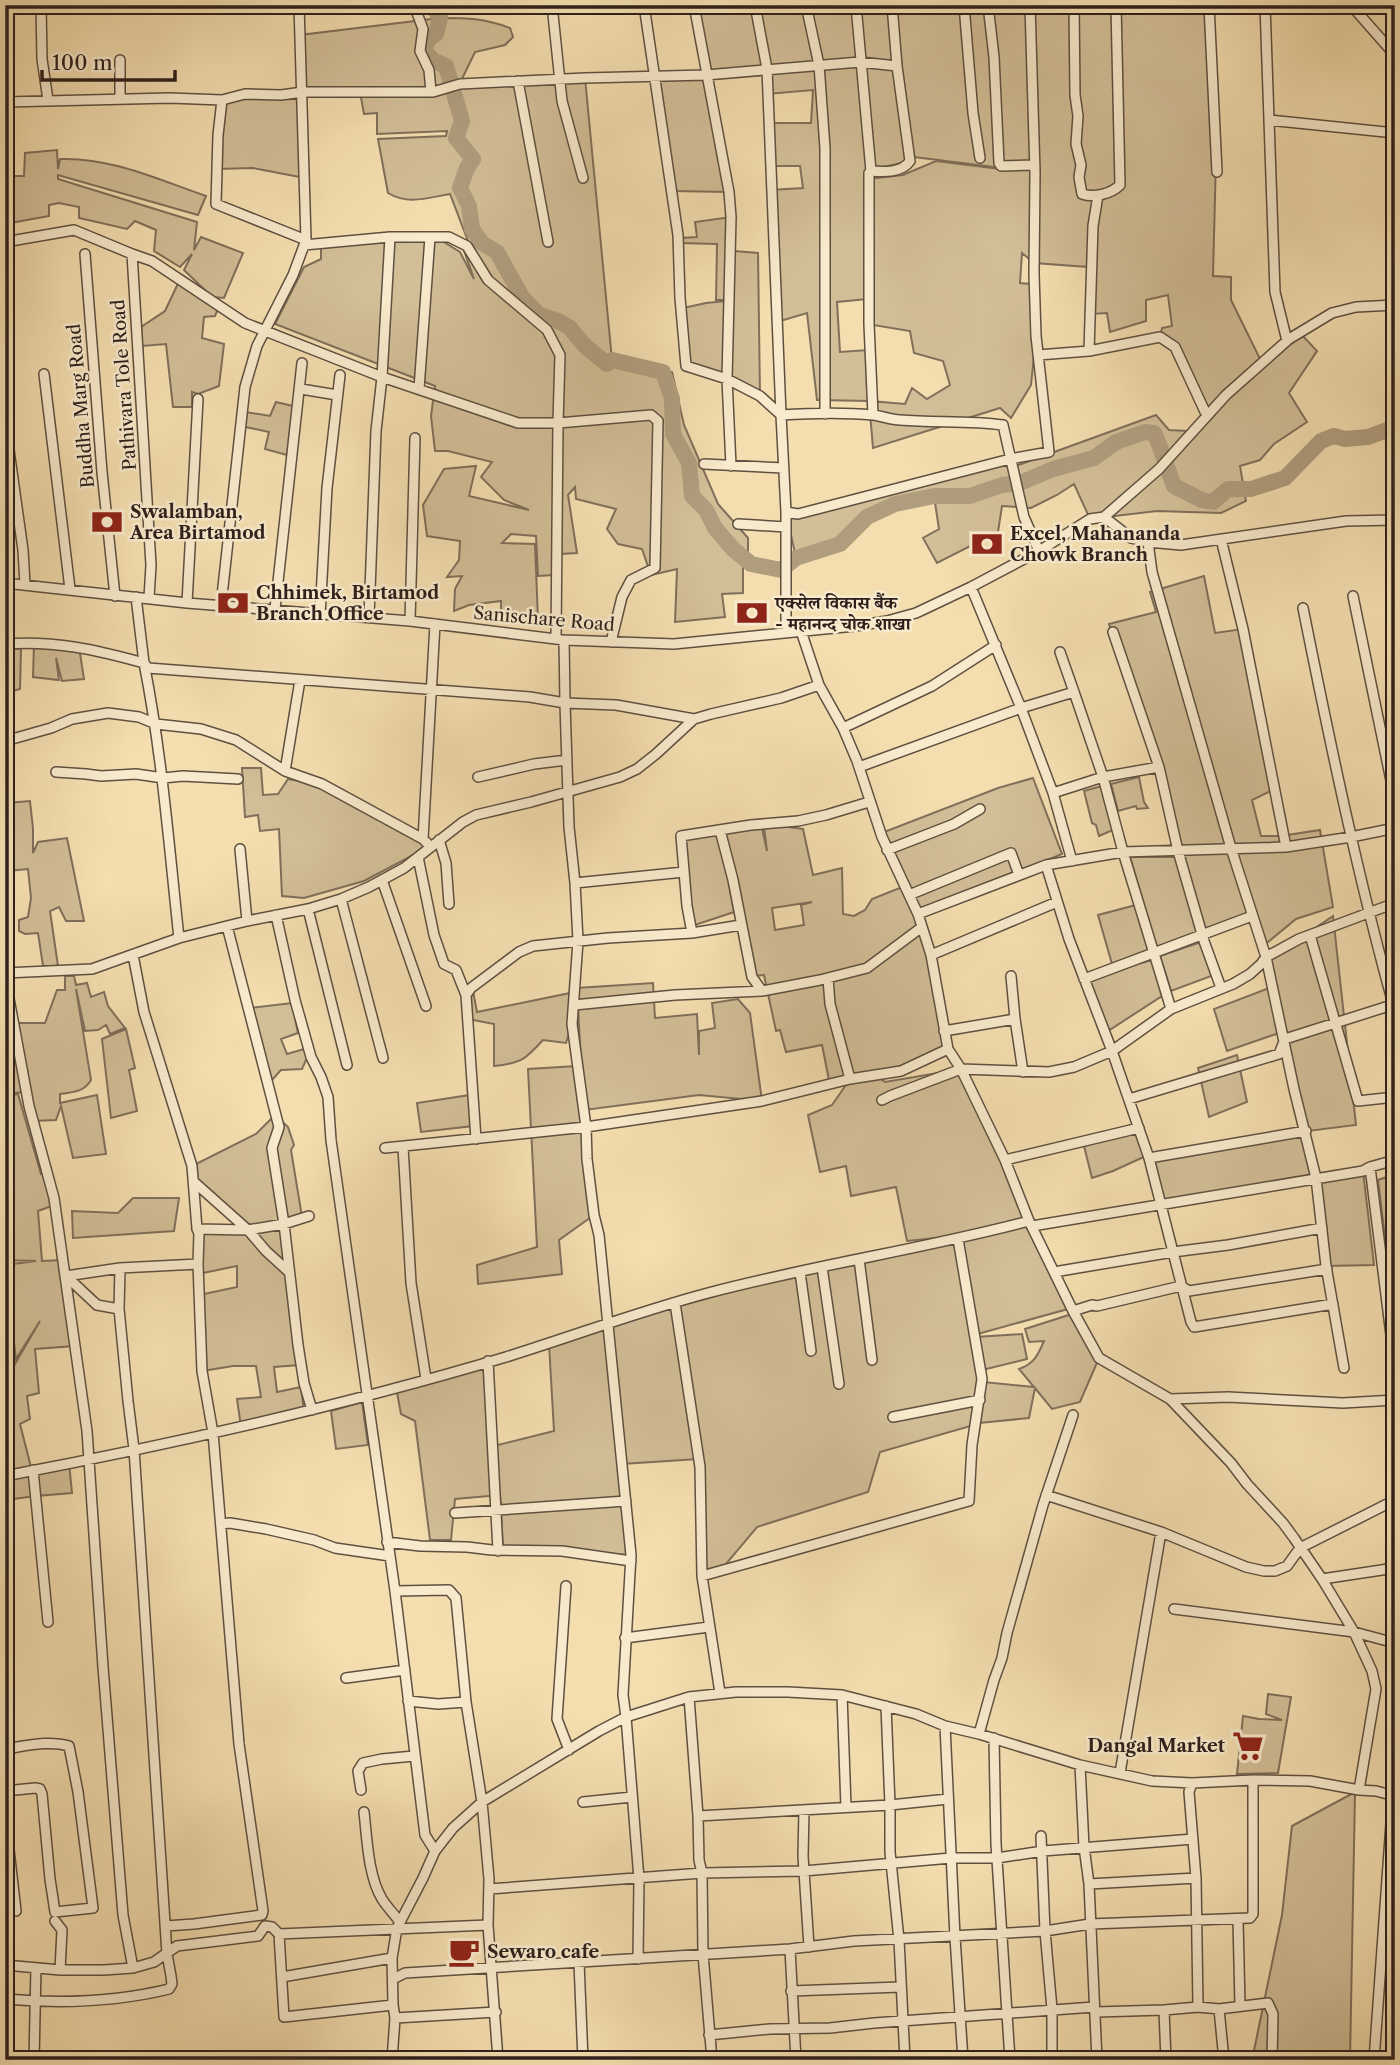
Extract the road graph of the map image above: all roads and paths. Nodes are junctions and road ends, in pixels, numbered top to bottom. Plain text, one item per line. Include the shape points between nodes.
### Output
1 (41, 5) edge
2 (299, 5) edge
3 (345, 5) edge
4 (552, 5) edge
5 (643, 5) edge
6 (694, 5) edge
7 (755, 5) edge
8 (806, 5) edge
9 (856, 5) edge
10 (892, 5) edge
11 (964, 5) edge
12 (988, 5) edge
13 (1030, 5) edge
14 (1074, 5) edge
15 (1116, 5) edge
16 (1209, 5) edge
17 (1265, 5) edge
18 (1351, 5) edge
19 (414, 6) edge
20 (1395, 55) edge
21 (120, 60) dead end
22 (860, 62) junction
23 (819, 65) junction
24 (897, 66) junction
25 (767, 69) junction
26 (706, 75) junction
27 (654, 76) junction
28 (561, 79) junction
29 (517, 81) junction
30 (303, 92) junction
31 (431, 92) junction
32 (120, 99) junction
33 (48, 100) junction
34 (222, 100) junction
35 (5, 102) edge
36 (1269, 120) junction
37 (1395, 133) edge
38 (980, 158) dead end
39 (1035, 164) junction
40 (871, 171) junction
41 (1217, 172) dead end
42 (583, 178) dead end
43 (1098, 195) junction
44 (390, 237) junction
45 (430, 237) junction
46 (5, 242) edge
47 (305, 242) junction
48 (548, 242) dead end
49 (85, 254) dead end
50 (132, 254) junction
51 (1395, 305) edge
52 (265, 331) junction
53 (1287, 341) junction
54 (1089, 351) junction
55 (1038, 355) junction
56 (302, 363) dead end
57 (44, 374) dead end
58 (340, 375) dead end
59 (382, 377) junction
60 (727, 379) junction
61 (301, 389) junction
62 (419, 389) junction
63 (337, 395) junction
64 (198, 399) dead end
65 (825, 414) junction
66 (781, 415) junction
67 (873, 415) junction
68 (1207, 416) junction
69 (558, 423) junction
70 (7, 436) edge
71 (415, 438) dead end
72 (1010, 459) junction
73 (704, 464) dead end
74 (731, 466) junction
75 (784, 468) junction
76 (786, 512) junction
77 (1104, 517) junction
78 (1395, 520) edge
79 (738, 524) dead end
80 (786, 527) junction
81 (1221, 540) junction
82 (1148, 542) junction
83 (1039, 551) junction
84 (5, 583) edge
85 (25, 584) junction
86 (971, 587) junction
87 (70, 589) junction
88 (115, 596) junction
89 (1353, 596) dead end
90 (136, 597) junction
91 (149, 598) junction
92 (187, 603) junction
93 (221, 605) junction
94 (1303, 608) dead end
95 (275, 609) junction
96 (320, 615) junction
97 (369, 617) junction
98 (410, 621) junction
99 (436, 624) junction
100 (801, 631) junction
101 (788, 632) junction
102 (1113, 632) dead end
103 (560, 639) junction
104 (611, 642) junction
105 (5, 644) edge
106 (996, 645) junction
107 (1060, 652) dead end
108 (144, 663) junction
109 (300, 680) junction
110 (820, 684) junction
111 (433, 689) junction
112 (1073, 692) junction
113 (565, 703) junction
114 (1021, 708) junction
115 (694, 719) junction
116 (156, 724) junction
117 (843, 728) junction
118 (5, 741) edge
119 (567, 761) junction
120 (1159, 766) junction
121 (859, 767) junction
122 (285, 771) junction
123 (56, 772) dead end
124 (478, 777) dead end
125 (1103, 777) junction
126 (163, 778) junction
127 (238, 779) dead end
128 (568, 791) junction
129 (1052, 793) junction
130 (1395, 800) edge
131 (869, 802) junction
132 (980, 809) dead end
133 (1395, 828) edge
134 (720, 830) junction
135 (1351, 837) junction
136 (423, 839) junction
137 (435, 844) junction
138 (1286, 847) junction
139 (1231, 848) junction
140 (240, 849) dead end
141 (887, 850) junction
142 (1178, 851) junction
143 (1123, 852) junction
144 (418, 857) junction
145 (1072, 861) junction
146 (1046, 865) junction
147 (684, 872) junction
148 (1019, 875) junction
149 (382, 880) junction
150 (575, 883) junction
151 (909, 895) junction
152 (341, 899) junction
153 (1057, 902) junction
154 (1395, 902) edge
155 (449, 904) dead end
156 (308, 909) junction
157 (1368, 913) junction
158 (918, 914) junction
159 (276, 915) junction
160 (1252, 916) junction
161 (247, 921) junction
162 (741, 925) junction
163 (226, 926) junction
164 (922, 927) junction
165 (692, 933) junction
166 (1203, 935) junction
167 (1310, 935) junction
168 (178, 938) junction
169 (578, 941) junction
170 (1155, 953) junction
171 (133, 955) junction
172 (931, 956) junction
173 (1266, 957) junction
174 (5, 975) edge
175 (1011, 976) dead end
176 (828, 978) junction
177 (1084, 979) junction
178 (1221, 988) junction
179 (762, 991) junction
180 (466, 995) junction
181 (574, 1005) junction
182 (426, 1006) dead end
183 (1394, 1006) edge
184 (1171, 1009) junction
185 (1015, 1019) junction
186 (1336, 1023) junction
187 (944, 1031) junction
188 (1284, 1039) junction
189 (948, 1049) junction
190 (1112, 1051) junction
191 (383, 1058) dead end
192 (347, 1065) dead end
193 (961, 1069) junction
194 (1023, 1072) junction
195 (850, 1079) junction
196 (1395, 1097) edge
197 (1129, 1099) junction
198 (882, 1100) dead end
199 (586, 1127) junction
200 (1139, 1128) junction
201 (1306, 1131) junction
202 (476, 1139) junction
203 (403, 1147) junction
204 (385, 1148) dead end
205 (1149, 1158) junction
206 (1005, 1160) junction
207 (1395, 1160) edge
208 (1370, 1167) junction
209 (1316, 1178) junction
210 (193, 1181) junction
211 (1162, 1205) junction
212 (309, 1216) dead end
213 (284, 1224) junction
214 (1031, 1224) junction
215 (1322, 1228) junction
216 (197, 1229) junction
217 (248, 1230) junction
218 (958, 1239) junction
219 (1173, 1252) junction
220 (859, 1259) junction
221 (198, 1264) junction
222 (822, 1267) junction
223 (120, 1268) junction
224 (1327, 1269) junction
225 (289, 1272) junction
226 (800, 1272) junction
227 (1054, 1272) junction
228 (66, 1276) junction
229 (1181, 1286) junction
230 (675, 1303) junction
231 (1333, 1304) junction
232 (119, 1309) junction
233 (1073, 1311) junction
234 (608, 1323) junction
235 (1391, 1335) dead end
236 (811, 1351) dead end
237 (872, 1360) dead end
238 (488, 1361) junction
239 (1344, 1367) dead end
240 (426, 1379) junction
241 (839, 1384) dead end
242 (366, 1395) junction
243 (1170, 1399) junction
244 (1395, 1399) edge
245 (980, 1400) junction
246 (312, 1410) junction
247 (1073, 1415) dead end
248 (893, 1417) dead end
249 (214, 1433) junction
250 (134, 1449) junction
251 (90, 1458) junction
252 (33, 1470) junction
253 (5, 1476) edge
254 (1046, 1495) junction
255 (1395, 1500) edge
256 (626, 1501) junction
257 (496, 1512) junction
258 (455, 1513) dead end
259 (221, 1524) junction
260 (1161, 1532) junction
261 (387, 1542) junction
262 (1300, 1548) junction
263 (498, 1550) junction
264 (390, 1556) junction
265 (631, 1561) junction
266 (1395, 1568) edge
267 (702, 1576) junction
268 (1322, 1579) junction
269 (566, 1586) dead end
270 (395, 1591) junction
271 (1174, 1609) dead end
272 (48, 1622) dead end
273 (709, 1627) junction
274 (1354, 1632) junction
275 (625, 1638) junction
276 (1395, 1643) edge
277 (405, 1670) junction
278 (346, 1678) dead end
279 (720, 1693) junction
280 (842, 1695) junction
281 (689, 1697) junction
282 (408, 1702) junction
283 (466, 1702) junction
284 (886, 1706) junction
285 (626, 1717) junction
286 (945, 1726) junction
287 (979, 1734) junction
288 (994, 1738) junction
289 (5, 1749) edge
290 (569, 1750) junction
291 (414, 1756) junction
292 (1080, 1765) junction
293 (1120, 1773) junction
294 (1253, 1780) junction
295 (1192, 1783) junction
296 (361, 1790) dead end
297 (1359, 1790) junction
298 (5, 1791) edge
299 (1394, 1796) edge
300 (632, 1797) junction
301 (948, 1799) junction
302 (482, 1801) junction
303 (583, 1802) dead end
304 (890, 1805) junction
305 (846, 1807) junction
306 (804, 1810) junction
307 (364, 1812) dead end
308 (5, 1815) edge
309 (698, 1816) junction
310 (1041, 1836) dead end
311 (1193, 1839) junction
312 (1084, 1847) junction
313 (435, 1851) junction
314 (1043, 1851) junction
315 (951, 1858) junction
316 (998, 1858) junction
317 (891, 1864) junction
318 (804, 1871) junction
319 (702, 1873) junction
320 (1196, 1878) junction
321 (639, 1879) junction
322 (1089, 1884) junction
323 (489, 1889) junction
324 (16, 1911) dead end
325 (1196, 1919) junction
326 (1238, 1919) junction
327 (55, 1920) dead end
328 (1090, 1924) junction
329 (398, 1925) junction
330 (488, 1925) junction
331 (166, 1926) junction
332 (1045, 1931) junction
333 (279, 1934) junction
334 (1003, 1934) junction
335 (954, 1937) junction
336 (899, 1940) junction
337 (808, 1947) junction
338 (790, 1949) junction
339 (167, 1954) junction
340 (704, 1954) junction
341 (392, 1958) junction
342 (638, 1959) junction
343 (579, 1962) junction
344 (5, 1965) edge
345 (492, 1967) junction
346 (36, 1968) junction
347 (133, 1968) junction
348 (60, 1970) junction
349 (282, 1977) junction
350 (393, 1979) junction
351 (900, 1987) junction
352 (791, 1991) junction
353 (5, 1999) edge
354 (35, 2002) junction
355 (393, 2005) junction
356 (1240, 2006) junction
357 (1198, 2007) junction
358 (1052, 2009) junction
359 (1219, 2009) junction
360 (1095, 2010) junction
361 (1164, 2010) junction
362 (496, 2012) junction
363 (1008, 2012) junction
364 (960, 2016) junction
365 (395, 2018) junction
366 (903, 2021) junction
367 (795, 2029) junction
368 (709, 2035) junction
369 (34, 2060) edge
370 (392, 2060) edge
371 (498, 2060) edge
372 (583, 2060) edge
373 (712, 2060) edge
374 (796, 2060) edge
375 (905, 2060) edge
376 (963, 2060) edge
377 (1010, 2060) edge
378 (1052, 2060) edge
379 (1097, 2060) edge
380 (1166, 2060) edge
381 (1224, 2060) edge
382 (1272, 2060) edge
383 (1374, 2060) edge

1 - 33 street
2 - 30 street
3 - 19 street
4 - 28 street
5 - 27 street
6 - 26 street
7 - 25 street
8 - 23 street
9 - 22 street
10 - 24 street
11 - 38 street
12 - 39 street via 999,163
13 - 39 street
14 - 43 street via 1079,177 1082,194
15 - 43 street via 1120,185
16 - 41 street
17 - 36 street
18 - 20 street
19 - 31 street via 423,29 420,51 429,70
21 - 32 street
22 - 23 street
22 - 24 street
22 - 40 street
23 - 25 street
23 - 65 street via 825,148
24 - 40 street via 910,161 897,169
25 - 26 street
25 - 66 street
26 - 27 street
26 - 60 street via 731,217
27 - 28 street
27 - 60 street via 678,235 686,366
28 - 29 street
28 - 42 street via 566,120
29 - 31 street via 460,84
29 - 48 street
30 - 31 street
30 - 34 street via 245,94
30 - 47 street
32 - 33 street
32 - 34 street
33 - 35 street
34 - 47 street via 216,204
36 - 37 street
36 - 53 street via 1275,292
39 - 55 street
40 - 67 street
43 - 54 street
44 - 45 street
44 - 47 street
44 - 59 street
45 - 62 street
45 - 69 street via 449,237 467,246 488,280 547,330 561,355
46 - 50 street via 74,230
47 - 52 street
49 - 88 street, Buddha Marg Road
50 - 52 street via 152,261 245,323
50 - 91 street, Pathivara Tole Road via 151,565
51 - 53 street, Sanischare Road via 1332,313
52 - 59 street
52 - 93 street via 244,395
53 - 68 street, Sanischare Road
54 - 55 street
54 - 68 street via 1160,337 1175,347
55 - 72 street via 1049,452
56 - 61 street
57 - 87 street
58 - 63 street
59 - 62 street
59 - 97 street
60 - 66 street via 760,396
60 - 74 street
61 - 63 street
61 - 95 street
62 - 69 street via 518,423
63 - 96 street
64 - 92 street
65 - 66 street
65 - 67 street
66 - 75 street
67 - 72 street via 898,421 1003,425
68 - 77 street, Sanischare Road via 1158,469
69 - 103 street
69 - 104 street via 651,415 658,421 655,568 631,580
70 - 85 street
71 - 98 street
72 - 76 street via 798,514
72 - 83 street via 1024,517
73 - 74 street
74 - 75 street
75 - 76 street
76 - 80 street
77 - 82 street via 1131,538
77 - 83 street, Sanischare Road via 1090,519
78 - 81 street via 1346,521
79 - 80 street
80 - 101 street
81 - 82 street via 1181,545
81 - 138 street
82 - 139 street via 1152,572
83 - 86 street, Sanischare Road
84 - 85 street, Sanischare Road
85 - 87 street, Sanischare Road
86 - 100 street, Sanischare Road via 887,621
86 - 106 street
87 - 88 street, Sanischare Road
88 - 90 street, Sanischare Road
89 - 130 street
90 - 91 street, Sanischare Road
90 - 108 street
91 - 92 street, Sanischare Road
92 - 93 street, Sanischare Road
93 - 95 street, Sanischare Road
94 - 135 street
95 - 96 street, Sanischare Road
96 - 97 street, Sanischare Road
97 - 98 street, Sanischare Road
98 - 99 street, Sanischare Road
99 - 103 street, Sanischare Road
99 - 111 street
100 - 101 street, Sanischare Road
100 - 110 street
101 - 104 street, Sanischare Road via 674,644
102 - 120 street
103 - 104 street, Sanischare Road
103 - 113 street
105 - 108 street via 91,648
106 - 114 street
106 - 117 street via 932,686
107 - 112 street
108 - 109 street via 148,668
108 - 116 street
109 - 111 street
109 - 122 street
110 - 115 street
110 - 117 street
111 - 113 street
111 - 136 street
112 - 114 street
112 - 125 street
113 - 115 street via 616,705
113 - 119 street
114 - 121 street
114 - 129 street
115 - 128 street via 636,769
116 - 118 street via 107,713
116 - 122 street via 201,729 236,740
116 - 126 street
117 - 121 street
119 - 124 street
119 - 128 street
120 - 125 street
120 - 142 street
121 - 131 street
122 - 136 street via 322,784
123 - 126 street
125 - 129 street
125 - 143 street
126 - 127 street
126 - 168 street
128 - 137 street via 475,816
128 - 150 street
129 - 145 street
131 - 134 street via 798,821
131 - 141 street
132 - 141 street
133 - 135 street
134 - 147 street via 681,836
134 - 162 street
135 - 138 street
135 - 157 street
136 - 137 street
137 - 144 street
137 - 155 street via 446,863
138 - 139 street
139 - 142 street
139 - 160 street
140 - 161 street
141 - 151 street
142 - 143 street
142 - 166 street
143 - 145 street
143 - 170 street
144 - 149 street
144 - 180 street via 427,909 444,964 456,970
145 - 146 street
146 - 148 street
146 - 153 street
147 - 150 street
147 - 165 street
148 - 151 street via 1011,853
148 - 158 street
149 - 152 street
149 - 182 street
150 - 169 street
151 - 158 street
152 - 156 street
152 - 191 street
153 - 172 street
153 - 177 street
154 - 157 street
156 - 159 street
156 - 192 street
157 - 167 street
157 - 183 street
158 - 164 street
159 - 161 street
159 - 242 street via 311,1058 328,1097
160 - 166 street
160 - 173 street
161 - 163 street
162 - 165 street
162 - 179 street via 752,977
163 - 168 street
163 - 213 street via 279,1127 272,1148
164 - 172 street
164 - 176 street via 867,968
165 - 169 street
166 - 170 street
166 - 178 street
167 - 173 street
167 - 186 street
168 - 171 street
169 - 180 street via 519,952
169 - 181 street
170 - 177 street
170 - 184 street
171 - 174 street via 92,969
171 - 210 street via 144,1012
172 - 187 street
173 - 178 street via 1250,974
173 - 188 street
174 - 228 street via 29,1106 54,1198
175 - 185 street
176 - 179 street
176 - 195 street via 830,1004
177 - 190 street
178 - 184 street
179 - 181 street
180 - 202 street
181 - 199 street via 572,1024
183 - 186 street
184 - 190 street
185 - 187 street
185 - 194 street
186 - 188 street
186 - 196 street via 1359,1101
187 - 189 street
188 - 197 street via 1279,1054
188 - 201 street
189 - 193 street
189 - 195 street via 901,1071
190 - 194 street via 1074,1067
190 - 197 street
193 - 194 street
193 - 198 street
193 - 206 street
195 - 199 street via 762,1101
197 - 200 street
199 - 202 street
199 - 234 street
200 - 205 street
200 - 206 street
201 - 205 street
201 - 209 street
202 - 203 street
203 - 204 street
203 - 240 street via 411,1283
205 - 211 street
206 - 214 street
207 - 208 street
208 - 209 street
208 - 235 street
209 - 211 street
209 - 215 street
210 - 216 street
210 - 217 street
211 - 214 street
211 - 219 street
212 - 213 street
213 - 217 street
213 - 225 street
214 - 218 street
214 - 227 street
215 - 219 street
215 - 224 street
216 - 217 street
216 - 221 street
217 - 225 street
218 - 220 street
218 - 245 street via 982,1379
219 - 227 street
219 - 229 street
220 - 222 street
220 - 237 street
221 - 223 street
221 - 249 street via 202,1371
222 - 226 street
222 - 241 street
223 - 228 street
223 - 232 street
224 - 229 street via 1189,1291
224 - 231 street
225 - 246 street
226 - 230 street
226 - 236 street
227 - 233 street
228 - 232 street via 97,1305
228 - 251 street
229 - 231 street via 1194,1327
229 - 233 street
230 - 234 street
230 - 267 street via 699,1467
231 - 239 street
232 - 250 street
233 - 243 street via 1099,1358
234 - 238 street
234 - 256 street
238 - 240 street
238 - 257 street
240 - 242 street
242 - 246 street
242 - 261 street
243 - 244 street via 1343,1403
243 - 262 street via 1231,1463
245 - 248 street
245 - 267 street via 968,1501
246 - 249 street
247 - 254 street
249 - 250 street
249 - 259 street
250 - 251 street
250 - 331 street
251 - 252 street
251 - 347 street via 123,1915
252 - 253 street
252 - 272 street
254 - 260 street
254 - 287 street
255 - 262 street
256 - 257 street
256 - 265 street
257 - 258 street
257 - 263 street
259 - 264 street
259 - 331 street via 239,1744 263,1912
260 - 262 street via 1264,1571 1287,1566
260 - 293 street
261 - 263 street
261 - 264 street
262 - 268 street
263 - 265 street via 562,1551
264 - 270 street
265 - 275 street
266 - 268 street
267 - 273 street
268 - 274 street
269 - 290 street via 557,1719
270 - 277 street
270 - 283 street via 449,1590 456,1598
271 - 274 street
273 - 275 street
273 - 279 street
274 - 276 street
274 - 297 street via 1376,1689
275 - 285 street
277 - 278 street
277 - 282 street
279 - 280 street
279 - 281 street
280 - 284 street
280 - 305 street
281 - 285 street
281 - 309 street
282 - 283 street
282 - 291 street
283 - 302 street
284 - 286 street
284 - 304 street
285 - 290 street
285 - 300 street
286 - 287 street
286 - 301 street
287 - 288 street
288 - 292 street
288 - 316 street
289 - 298 street via 69,1746 93,1908 55,1912 40,1789
290 - 302 street
291 - 296 street via 363,1763 358,1771
291 - 313 street via 425,1835
292 - 293 street
292 - 312 street
293 - 295 street via 1152,1781
294 - 295 street
294 - 297 street via 1310,1781
294 - 326 street via 1253,1914
295 - 311 street
297 - 299 street
299 - 383 street
300 - 303 street
300 - 321 street
301 - 304 street
301 - 315 street
302 - 313 street
302 - 323 street
304 - 305 street
304 - 317 street
305 - 306 street
306 - 309 street
306 - 318 street
307 - 329 street via 375,1881
308 - 324 street
309 - 319 street
310 - 314 street
311 - 312 street
311 - 320 street
312 - 314 street
312 - 322 street
313 - 329 street
314 - 316 street
314 - 332 street
315 - 316 street
315 - 317 street
315 - 335 street
316 - 334 street
317 - 318 street
317 - 336 street
318 - 319 street
318 - 337 street
319 - 321 street
319 - 340 street
320 - 322 street
320 - 325 street
321 - 323 street
321 - 342 street
322 - 328 street
323 - 330 street
325 - 326 street
325 - 328 street
325 - 357 street
326 - 356 street
327 - 348 street via 62,1930
328 - 332 street
328 - 360 street
329 - 330 street
329 - 333 street
329 - 341 street
330 - 345 street
331 - 339 street
332 - 334 street
332 - 358 street
333 - 339 street via 265,1926 258,1936 177,1946
333 - 349 street
334 - 335 street
334 - 363 street
335 - 336 street
335 - 364 street
336 - 337 street
336 - 351 street
337 - 338 street
338 - 340 street
338 - 352 street
339 - 347 street
339 - 354 street via 169,1989 107,2001
340 - 342 street
340 - 368 street
341 - 349 street
341 - 350 street
342 - 343 street
343 - 345 street
343 - 372 street
344 - 346 street
345 - 350 street via 405,1973
345 - 362 street
346 - 348 street
346 - 354 street
347 - 348 street
349 - 355 street via 284,2017
350 - 355 street
351 - 352 street
351 - 366 street
352 - 367 street
353 - 354 street
354 - 369 street
355 - 365 street
356 - 359 street
356 - 382 street via 1270,2005
357 - 359 street
357 - 361 street
358 - 360 street
358 - 363 street
358 - 378 street
359 - 381 street
360 - 361 street
360 - 379 street
361 - 380 street
362 - 365 street
362 - 371 street
363 - 364 street
363 - 377 street
364 - 366 street
364 - 376 street
365 - 370 street
366 - 367 street
366 - 375 street
367 - 368 street
367 - 374 street
368 - 373 street

